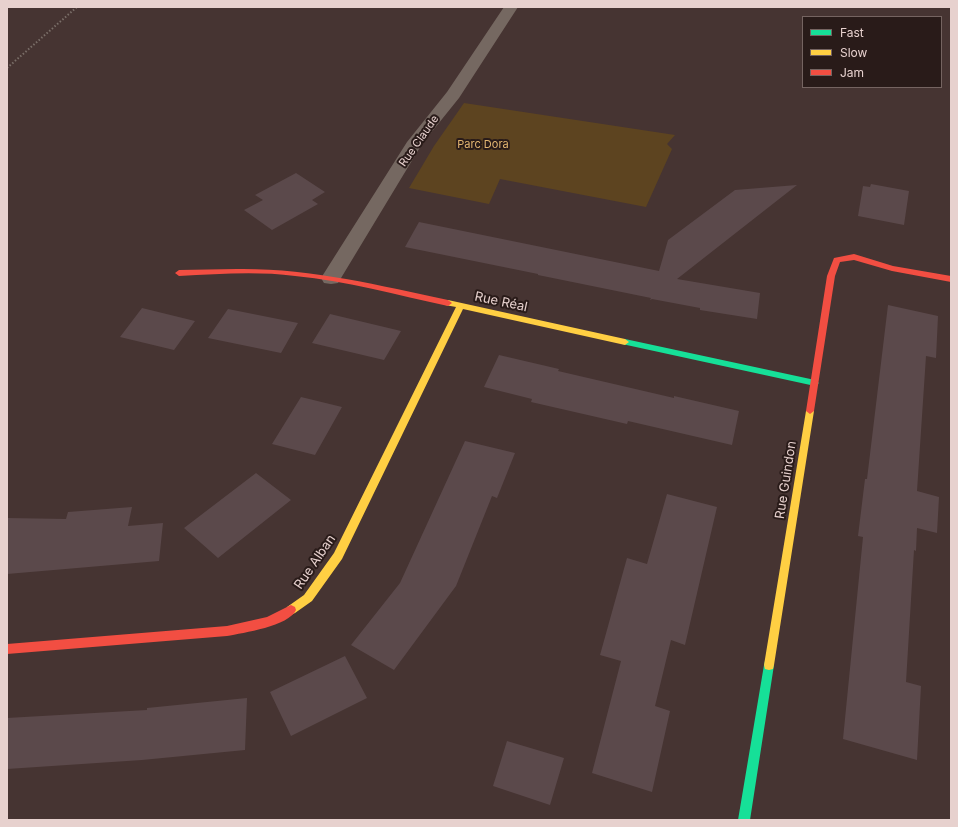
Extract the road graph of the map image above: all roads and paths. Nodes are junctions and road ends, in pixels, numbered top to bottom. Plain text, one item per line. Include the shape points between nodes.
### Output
1 (77, 7) edge
2 (511, 7) edge
3 (7, 68) edge
4 (179, 273) dead end
5 (332, 278) junction
6 (951, 279) edge
7 (460, 307) junction
8 (815, 383) junction
9 (7, 649) edge
10 (744, 820) edge

1 - 3 path
2 - 5 street, Rue Claude via 460,84 416,142
4 - 5 street, Rue Réal via 269,272
5 - 7 street, Rue Réal
6 - 8 street, Rue Guindon via 892,268 854,257 838,260 831,276
7 - 8 street, Rue Réal
7 - 9 street, Rue Alban via 338,556 308,598 286,614 249,628
8 - 10 street, Rue Guindon

